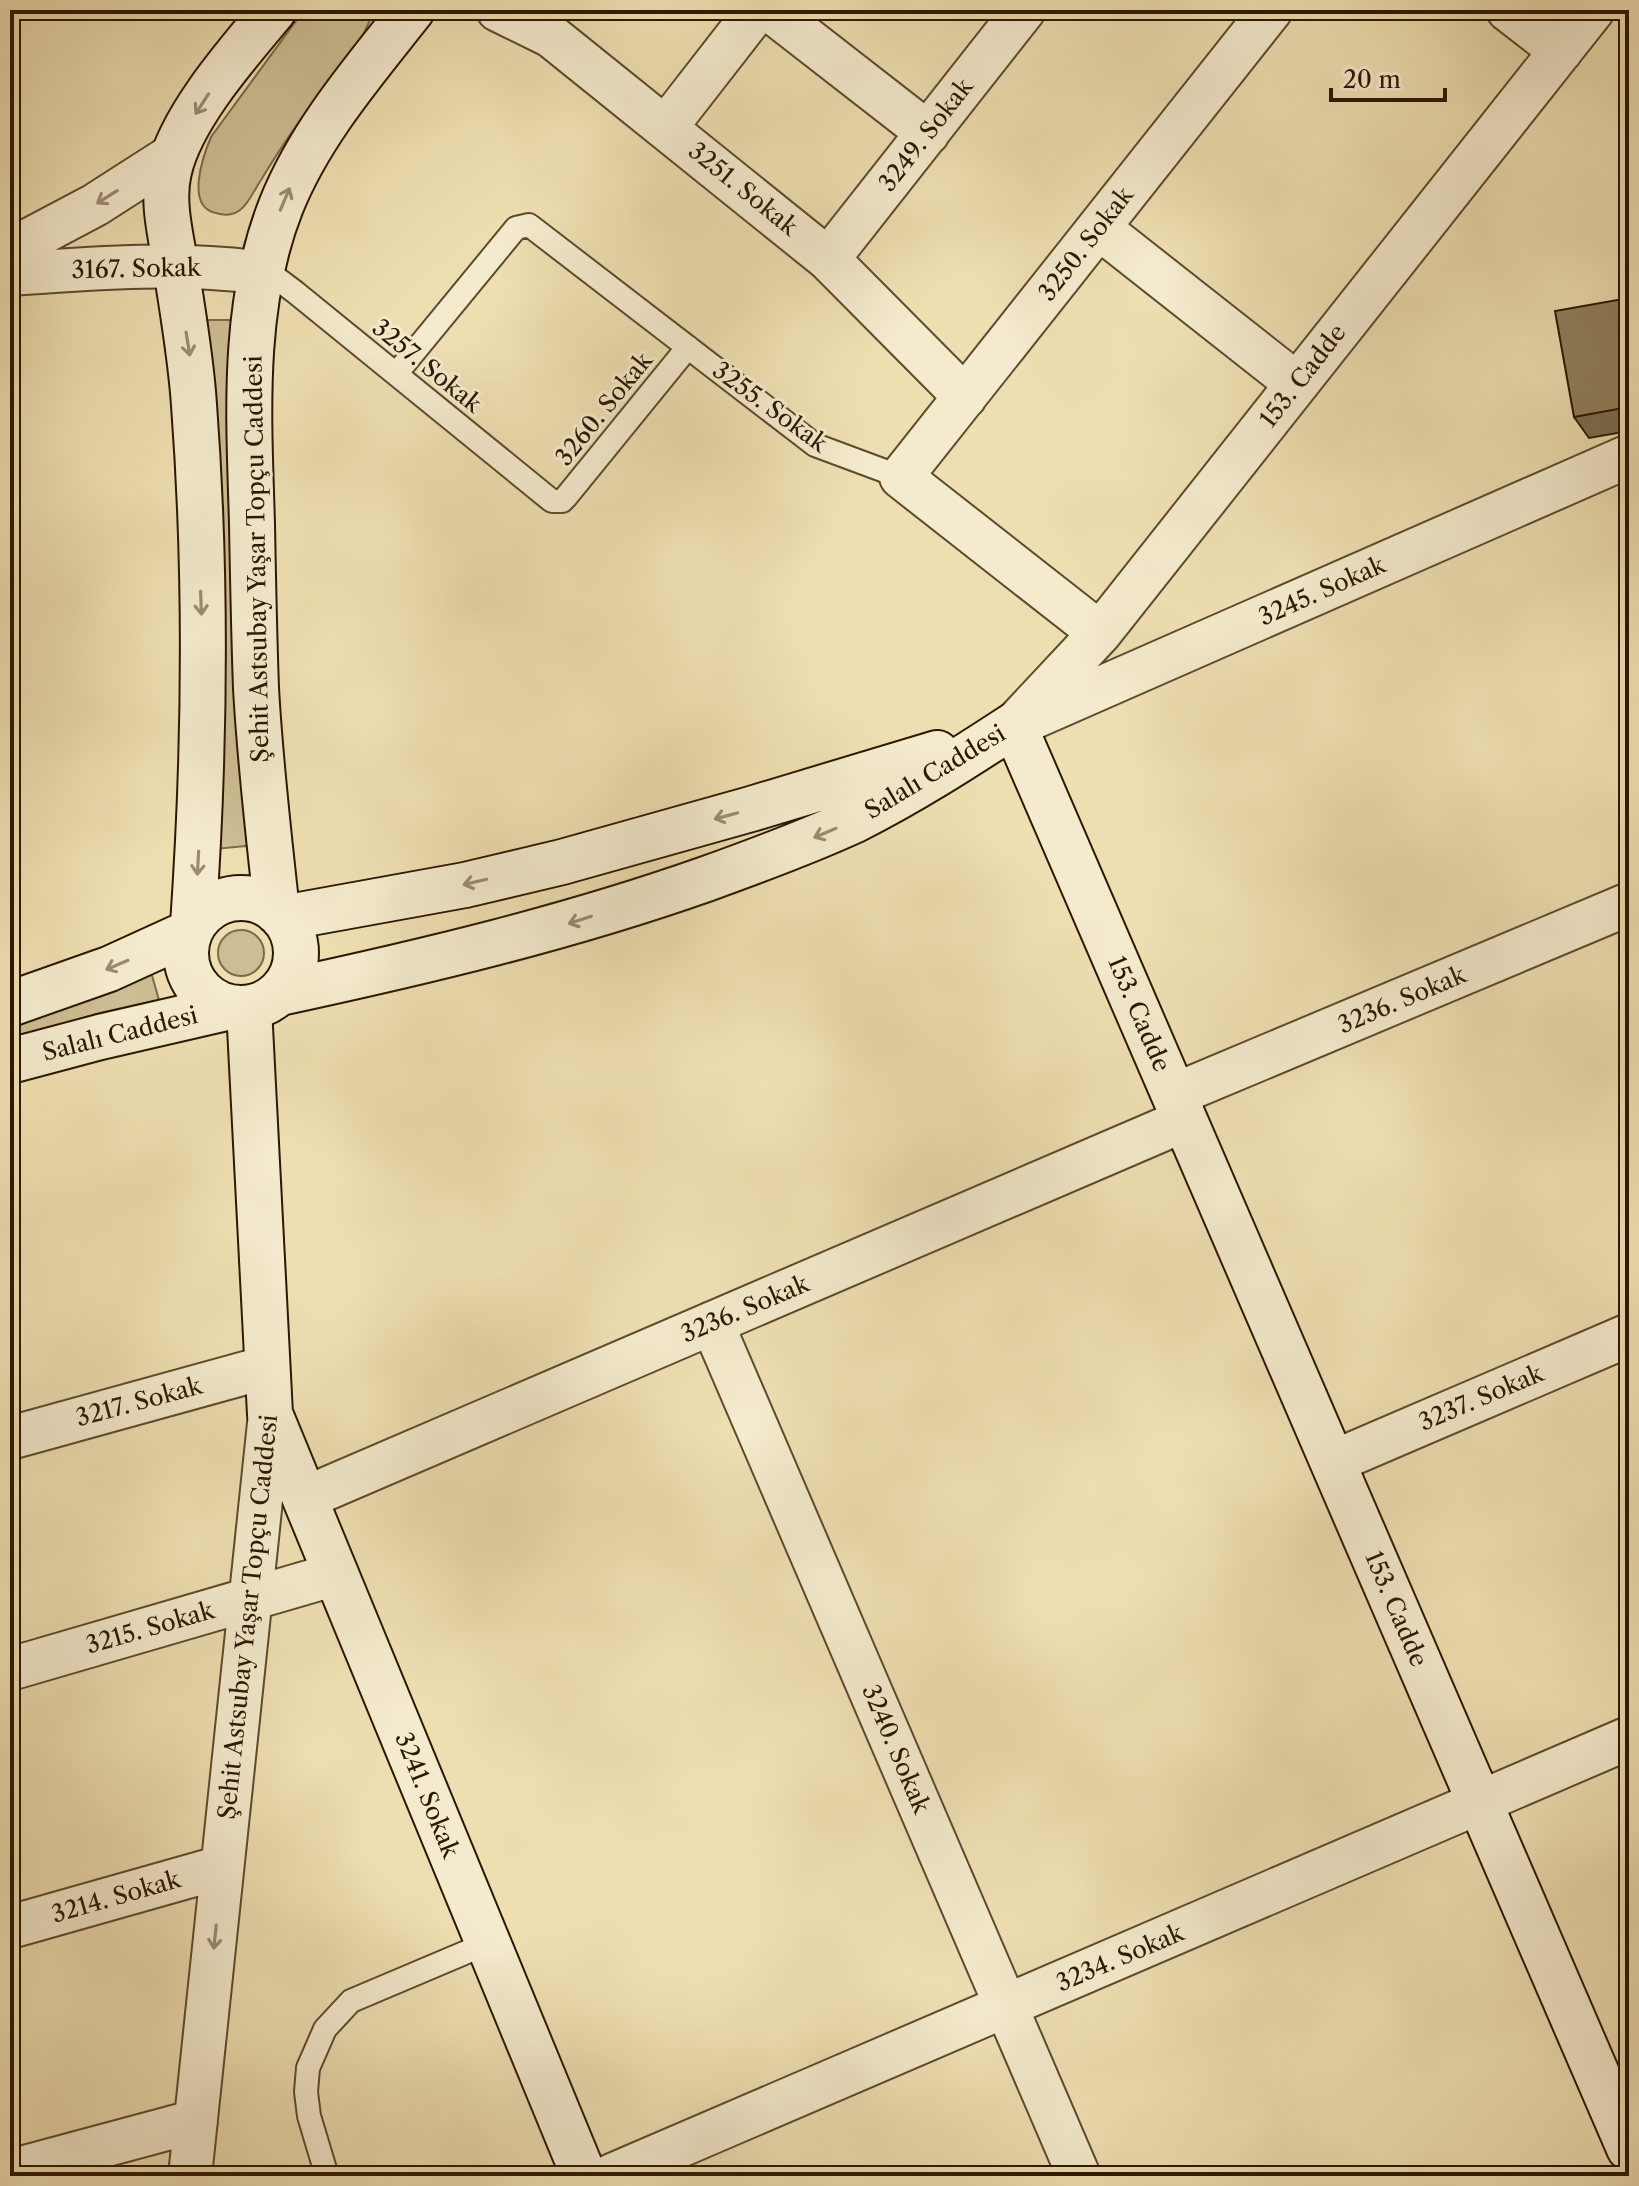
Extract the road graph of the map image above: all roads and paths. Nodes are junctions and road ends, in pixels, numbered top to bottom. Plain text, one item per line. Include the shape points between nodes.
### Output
1 (412, 10) edge
2 (498, 10) edge
3 (757, 10) edge
4 (770, 10) edge
5 (1024, 10) edge
6 (1271, 10) edge
7 (1508, 10) edge
8 (1593, 10) edge
9 (258, 20) edge
10 (1561, 51) junction
11 (666, 127) junction
12 (928, 133) junction
13 (173, 155) junction
14 (1099, 228) junction
15 (10, 250) edge
16 (828, 259) junction
17 (175, 266) junction
18 (262, 273) junction
19 (10, 274) edge
20 (688, 347) junction
21 (396, 374) junction
22 (1297, 384) junction
23 (965, 397) junction
24 (1629, 456) edge
25 (901, 477) junction
26 (557, 502) joint
27 (1100, 633) junction
28 (1014, 725) junction
29 (1629, 904) edge
30 (280, 915) junction
31 (191, 929) junction
32 (253, 1003) junction
33 (10, 1004) edge
34 (10, 1061) edge
35 (1180, 1108) junction
36 (712, 1323) junction
37 (1629, 1335) edge
38 (267, 1367) junction
39 (270, 1414) junction
40 (10, 1438) edge
41 (1333, 1462) junction
42 (305, 1498) junction
43 (336, 1574) junction
44 (251, 1599) junction
45 (10, 1669) edge
46 (1629, 1738) edge
47 (1480, 1803) junction
48 (222, 1867) junction
49 (10, 1927) edge
50 (488, 1943) junction
51 (1007, 2007) junction
52 (196, 2121) junction
53 (1629, 2148) edge
54 (10, 2171) edge
55 (190, 2176) edge
56 (327, 2176) edge
57 (584, 2176) edge
58 (610, 2176) edge
59 (1079, 2176) edge

18 -> 1 street, Şehit Astsubay Yaşar Topçu Caddesi via 295,174
2 - 11 street, 3251. Sokak via 551,36
3 - 11 street
4 - 12 street
5 - 12 street, 3249. Sokak
6 - 14 street, 3250. Sokak
7 - 10 street
8 - 10 street, 153. Cadde
9 -> 13 street
10 - 22 street, 153. Cadde
11 - 16 street, 3251. Sokak
12 - 16 street, 3249. Sokak
13 -> 15 street, 3167. Sokak
13 - 17 street via 167,198
14 - 22 street
14 - 23 street, 3250. Sokak
16 - 23 street, 3251. Sokak
17 - 18 street, 3167. Sokak
17 - 19 street, 3167. Sokak
17 -> 31 street via 191,363 197,449 204,704
18 - 21 lane, 3257. Sokak via 295,292
18 - 30 street, Şehit Astsubay Yaşar Topçu Caddesi via 250,369 249,443 256,687
20 - 21 lane, 3255. Sokak via 524,224
20 - 25 lane, 3255. Sokak via 815,445
20 - 26 lane, 3260. Sokak
21 - 26 lane, 3257. Sokak
22 - 27 street, 153. Cadde
23 - 25 street, 3250. Sokak
24 - 28 street, 3245. Sokak
25 - 27 street, 3255. Sokak
27 - 28 street, 153. Cadde
28 -> 30 street, Salalı Caddesi via 866,776 562,862 465,885
28 -> 32 street, Salalı Caddesi via 932,779 771,856 565,925
28 - 35 street, 153. Cadde
29 - 35 street, 3236. Sokak
30 - 31 street via 266,903 231,898 213,904
30 - 32 street via 291,928 296,962 290,979
31 - 32 street via 185,952 197,988 212,1001
31 -> 33 street via 109,969
32 - 34 street, Salalı Caddesi
32 - 38 street, Şehit Astsubay Yaşar Topçu Caddesi
35 - 36 street, 3236. Sokak
35 - 41 street, 153. Cadde
36 - 42 street, 3236. Sokak
36 - 51 street, 3240. Sokak
37 - 41 street, 3237. Sokak
38 - 39 street, Şehit Astsubay Yaşar Topçu Caddesi
38 - 40 street, 3217. Sokak
39 - 42 street, 3241. Sokak
39 - 44 street, Şehit Astsubay Yaşar Topçu Caddesi
41 - 47 street, 153. Cadde
42 - 43 street, 3241. Sokak
43 - 44 street, 3215. Sokak
43 - 50 street, 3241. Sokak
44 - 45 street, 3215. Sokak
44 - 48 street, Şehit Astsubay Yaşar Topçu Caddesi
46 - 47 street, 3234. Sokak
47 - 51 street, 3234. Sokak
47 - 53 street, 153. Cadde
48 - 49 street, 3214. Sokak
48 -> 52 street, Şehit Astsubay Yaşar Topçu Caddesi
50 - 56 lane via 351,2001 325,2029 308,2068 306,2092
50 - 57 street, 3241. Sokak
51 - 58 street, 3234. Sokak
51 - 59 street, 3240. Sokak
52 - 54 street
52 - 55 street, Şehit Astsubay Yaşar Topçu Caddesi

